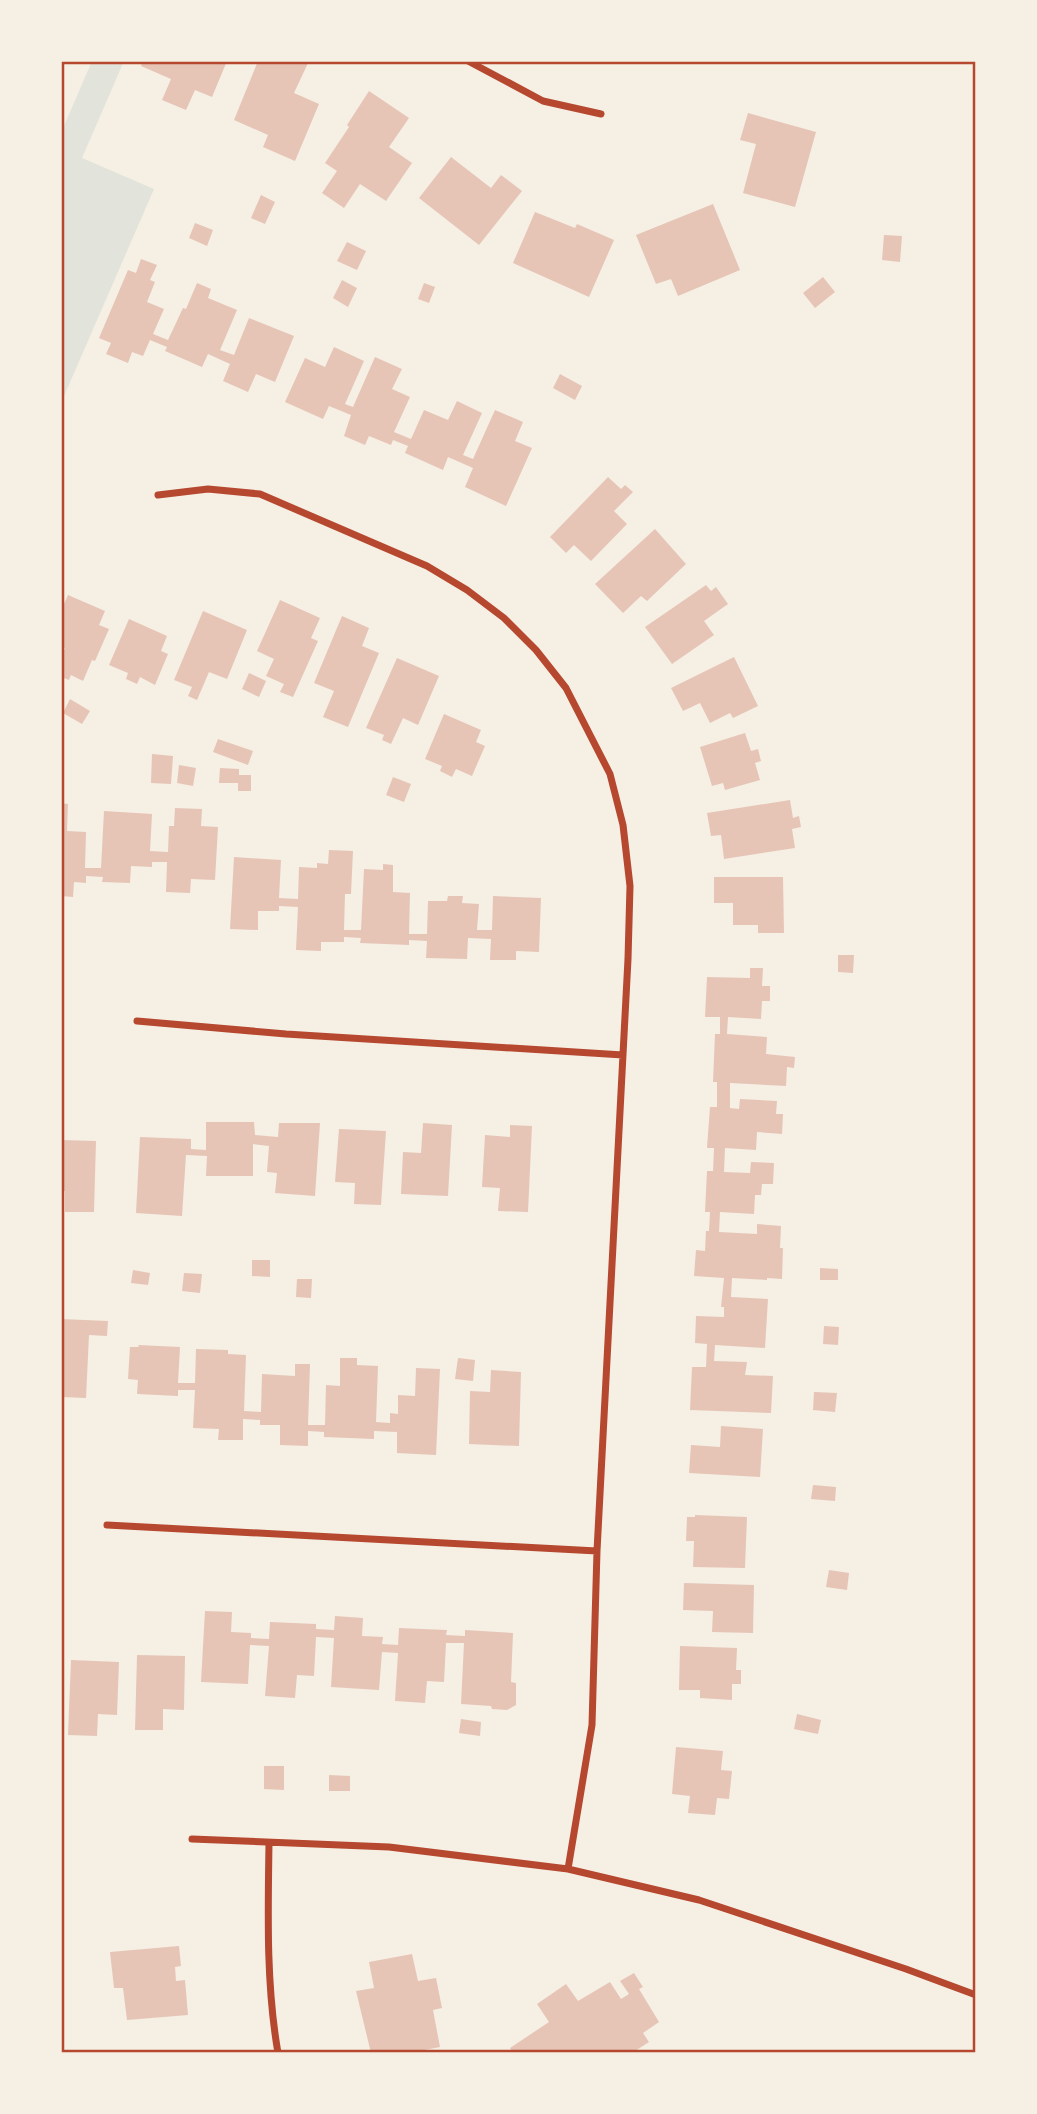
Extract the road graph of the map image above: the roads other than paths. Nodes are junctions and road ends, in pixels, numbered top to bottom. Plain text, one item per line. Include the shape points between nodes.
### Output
1 (468, 61) edge
2 (601, 114) dead end
3 (158, 495) dead end
4 (137, 1021) dead end
5 (623, 1055) junction
6 (107, 1525) dead end
7 (597, 1550) junction
8 (192, 1839) dead end
9 (269, 1843) junction
10 (568, 1869) junction
11 (976, 1995) edge
12 (278, 2053) edge

1 - 2 street via 543,101
3 - 5 street via 208,489 260,494 427,566 504,618 536,650 566,688 610,774 622,825 630,886
4 - 5 street
5 - 7 street
6 - 7 street
7 - 10 street via 592,1725
8 - 9 street
9 - 10 street via 388,1847
9 - 12 street via 268,1935
10 - 11 street via 699,1900

